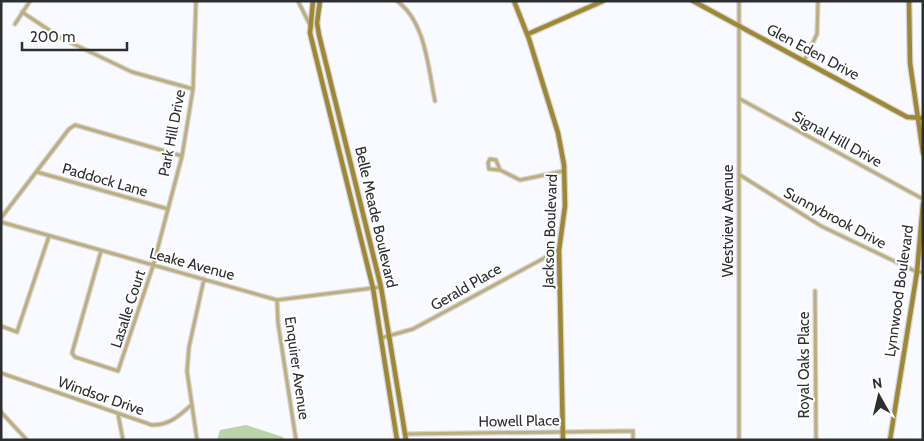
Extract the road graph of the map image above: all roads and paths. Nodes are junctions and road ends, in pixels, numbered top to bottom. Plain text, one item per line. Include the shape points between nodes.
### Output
1 (30, 1) edge
2 (196, 1) edge
3 (298, 1) edge
4 (313, 1) edge
5 (320, 1) edge
6 (397, 1) edge
7 (514, 1) edge
8 (603, 1) edge
9 (693, 1) edge
10 (739, 1) edge
11 (818, 1) edge
12 (909, 1) edge
13 (22, 12) junction
14 (15, 24) dead end
15 (310, 24) junction
16 (318, 24) junction
17 (738, 26) junction
18 (528, 34) junction
19 (804, 61) junction
20 (193, 89) junction
21 (740, 99) junction
22 (435, 101) dead end
23 (920, 118) edge
24 (923, 152) edge
25 (182, 156) junction
26 (500, 170) dead end
27 (564, 171) junction
28 (37, 172) junction
29 (740, 175) junction
30 (356, 184) junction
31 (348, 186) junction
32 (923, 199) edge
33 (923, 204) edge
34 (362, 207) junction
35 (168, 209) junction
36 (354, 209) junction
37 (1, 218) edge
38 (1, 222) edge
39 (49, 236) junction
40 (559, 250) junction
41 (101, 251) junction
42 (153, 266) junction
43 (917, 272) junction
44 (923, 272) edge
45 (204, 279) junction
46 (381, 287) junction
47 (372, 288) junction
48 (816, 291) dead end
49 (277, 300) junction
50 (1, 326) edge
51 (390, 336) junction
52 (382, 338) junction
53 (1, 373) edge
54 (190, 406) junction
55 (1, 412) edge
56 (118, 414) junction
57 (563, 431) junction
58 (406, 437) edge
59 (397, 438) edge
60 (28, 440) edge
61 (123, 440) edge
62 (197, 440) edge
63 (296, 440) edge
64 (563, 440) edge
65 (633, 440) edge
66 (739, 440) edge
67 (816, 440) edge
68 (890, 440) edge

1 - 13 street
2 - 20 street, Park Hill Drive
3 - 15 street
4 - 15 street, Belle Meade Boulevard
5 - 16 street, Belle Meade Boulevard
6 - 22 street via 410,13 418,30
7 - 18 street, Jackson Boulevard
8 - 18 street
9 - 17 street, Glen Eden Drive
10 - 17 street, Westview Avenue
11 - 19 street via 817,34
12 - 23 street via 910,63
13 - 14 street
13 - 20 street via 60,38 132,72
15 - 16 street
15 - 31 street, Belle Meade Boulevard
16 - 30 street, Belle Meade Boulevard via 324,61
17 - 19 street, Glen Eden Drive
17 - 21 street, Westview Avenue
18 - 27 street, Jackson Boulevard via 558,133
19 - 23 street, Glen Eden Drive via 907,117
20 - 25 street, Park Hill Drive
21 - 29 street, Westview Avenue
21 - 32 street, Signal Hill Drive
23 - 24 street
25 - 28 street via 75,125
25 - 35 street, Park Hill Drive
26 - 27 street via 520,180
27 - 40 street, Jackson Boulevard via 565,206
28 - 35 street, Paddock Lane
28 - 37 street
29 - 43 street, Sunnybrook Drive via 821,226
29 - 66 street, Westview Avenue
30 - 31 street
30 - 34 street, Belle Meade Boulevard
31 - 36 street, Belle Meade Boulevard
33 - 43 street, Lynnwood Boulevard
34 - 36 street
34 - 46 street, Belle Meade Boulevard
35 - 42 street, Park Hill Drive
36 - 47 street, Belle Meade Boulevard
38 - 39 street, Leake Avenue
39 - 41 street, Leake Avenue
39 - 50 street via 18,332
40 - 51 street, Gerald Place via 434,319
40 - 57 street, Jackson Boulevard
41 - 42 street, Leake Avenue
41 - 42 street, Lasalle Court via 72,353 76,358 118,370
42 - 45 street, Leake Avenue
43 - 44 street, Sunnybrook Drive
43 - 68 street, Lynnwood Boulevard
45 - 49 street, Leake Avenue
45 - 54 street via 189,348
46 - 47 street, Leake Avenue
46 - 51 street, Belle Meade Boulevard
47 - 49 street, Leake Avenue
47 - 52 street, Belle Meade Boulevard
48 - 67 street, Royal Oaks Place
49 - 63 street, Enquirer Avenue
51 - 52 street, Gerald Place
51 - 58 street, Belle Meade Boulevard
52 - 59 street, Belle Meade Boulevard
53 - 56 street, Windsor Drive
54 - 56 street, Windsor Drive via 162,425
54 - 62 street
55 - 60 street
56 - 61 street
57 - 58 street, Howell Place
57 - 64 street, Jackson Boulevard
57 - 65 street, Howell Place via 633,431
58 - 59 street

